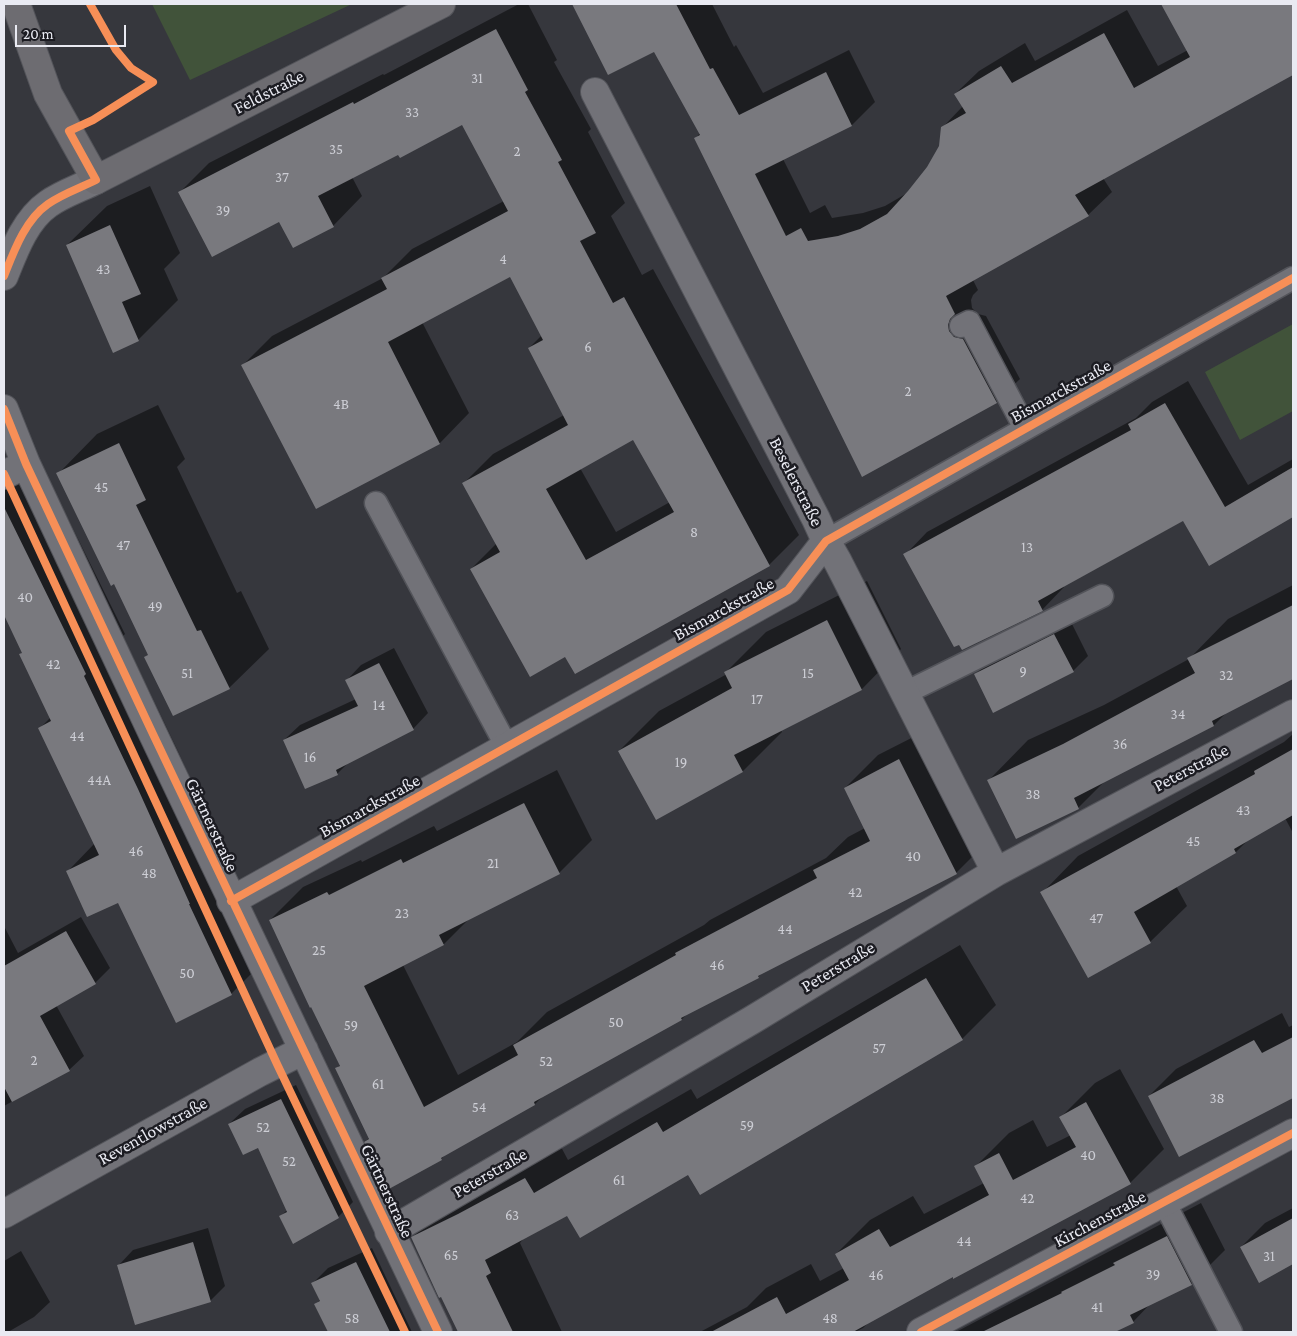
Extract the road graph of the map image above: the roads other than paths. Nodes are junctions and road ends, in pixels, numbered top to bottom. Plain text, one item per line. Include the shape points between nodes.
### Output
1 (16, 4) edge
2 (441, 4) edge
3 (595, 92) dead end
4 (96, 180) junction
5 (4, 276) edge
6 (1293, 278) edge
7 (961, 326) dead end
8 (4, 410) edge
9 (1026, 428) junction
10 (15, 470) edge
11 (376, 503) dead end
12 (826, 541) junction
13 (1102, 596) dead end
14 (905, 693) junction
15 (1293, 714) edge
16 (507, 747) junction
17 (996, 872) junction
18 (231, 901) junction
19 (304, 1050) junction
20 (1293, 1133) edge
21 (1164, 1202) junction
22 (4, 1214) edge
23 (390, 1232) junction
24 (438, 1332) edge
25 (921, 1332) edge
26 (1232, 1332) edge

1 - 4 main road via 48,94
2 - 4 main road, Feldstraße
3 - 12 street, Beselerstraße
4 - 5 street via 47,205 32,220 15,247
6 - 9 lane, Bismarckstraße
7 - 9 lane via 969,322
8 - 10 street, Gärtnerstraße
9 - 12 lane, Bismarckstraße
10 - 18 street, Gärtnerstraße
11 - 16 lane
12 - 14 street, Beselerstraße
12 - 16 street, Bismarckstraße via 788,590
13 - 14 lane
14 - 17 street, Beselerstraße
15 - 17 street, Peterstraße
16 - 18 street, Bismarckstraße
17 - 23 street, Peterstraße
18 - 19 street, Gärtnerstraße
19 - 22 street, Reventlowstraße
19 - 23 street, Gärtnerstraße
20 - 21 street, Kirchenstraße
21 - 25 street, Kirchenstraße
21 - 26 lane, Kirchenstraße
23 - 24 street, Gärtnerstraße

